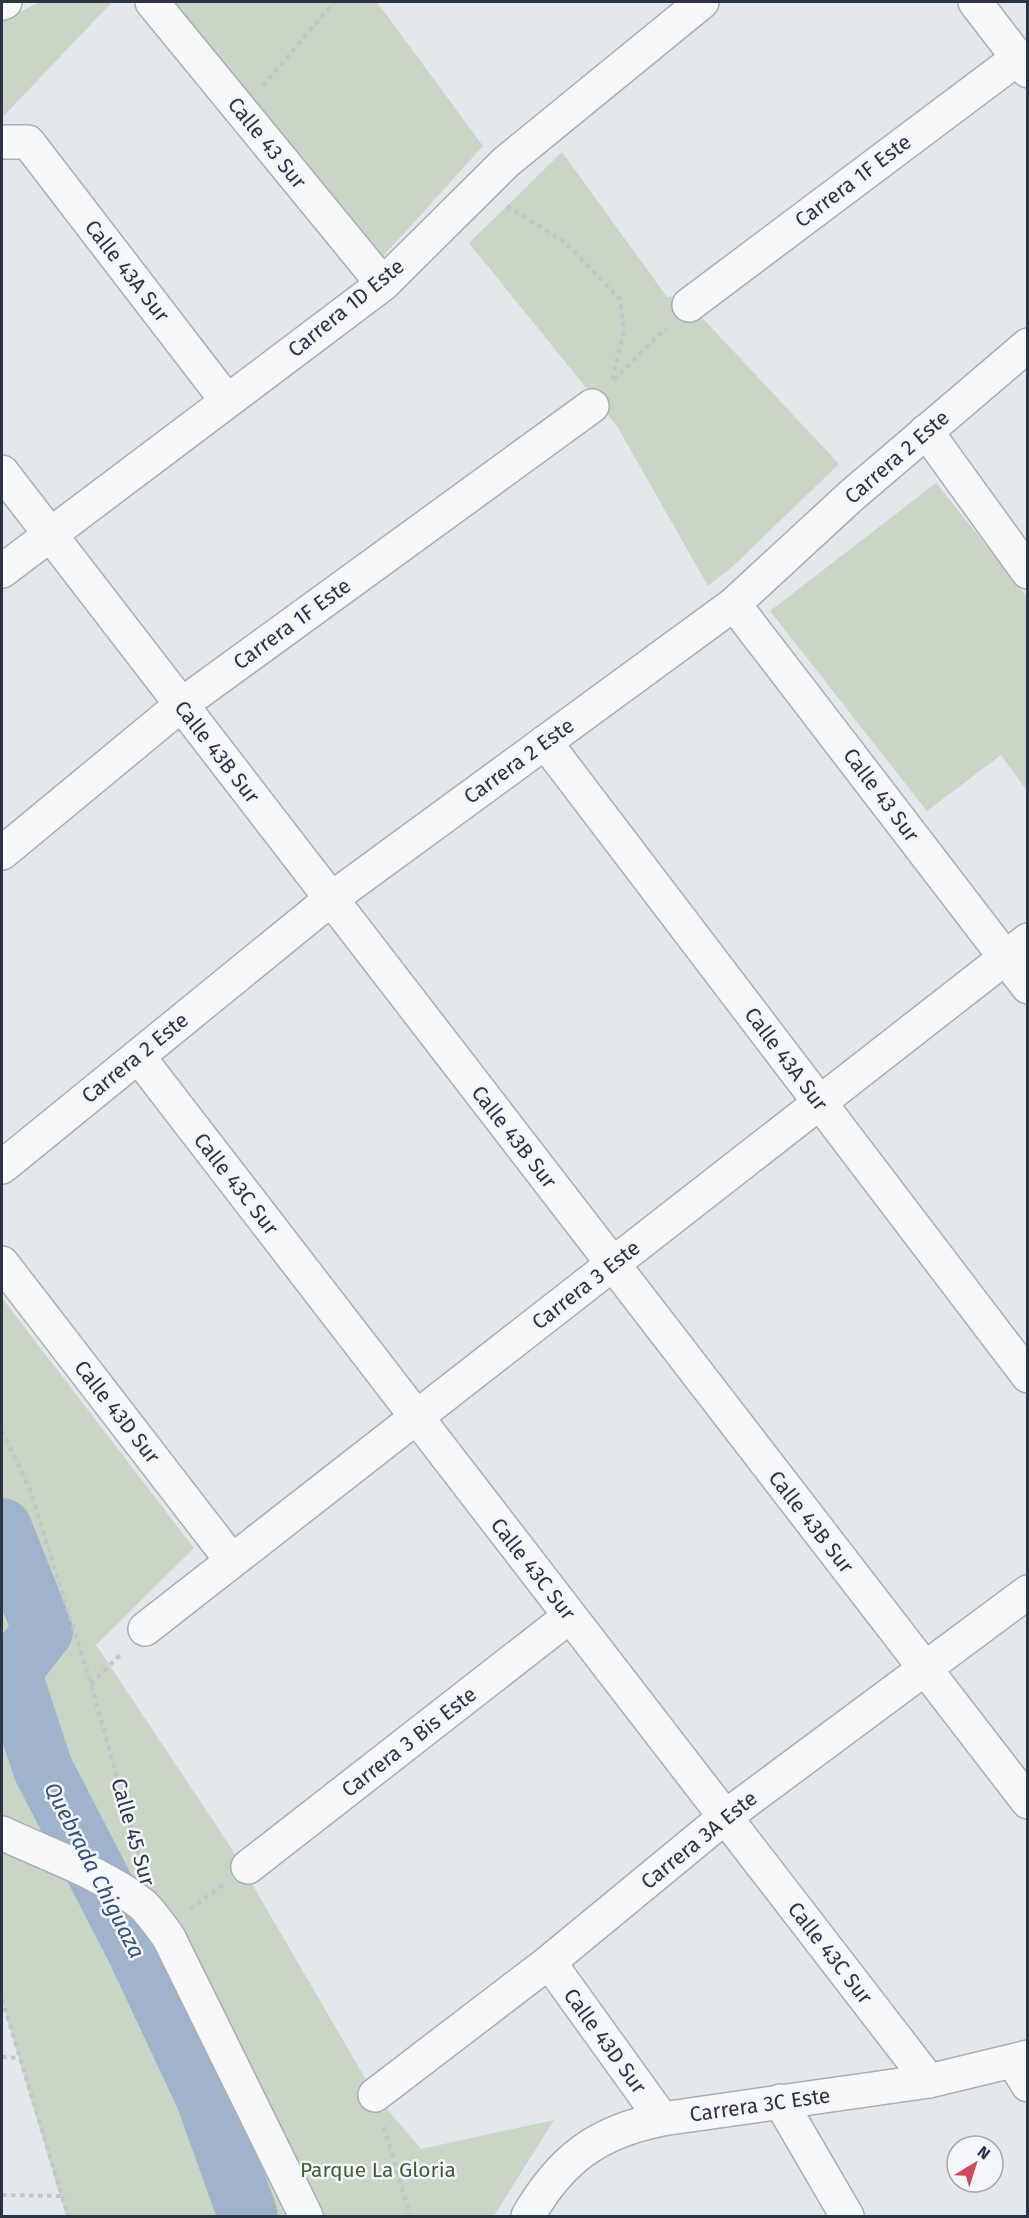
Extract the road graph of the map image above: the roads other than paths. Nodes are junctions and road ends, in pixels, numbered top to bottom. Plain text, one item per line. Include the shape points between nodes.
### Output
1 (152, 2) edge
2 (702, 2) edge
3 (975, 2) edge
4 (1023, 64) edge
5 (15, 142) edge
6 (383, 284) junction
7 (689, 305) road end
8 (1028, 345) edge
9 (602, 394) road end
10 (227, 401) junction
11 (926, 431) junction
12 (2, 472) edge
13 (49, 534) junction
14 (2, 571) edge
15 (1028, 572) edge
16 (734, 604) junction
17 (181, 705) junction
18 (545, 742) junction
19 (2, 853) edge
20 (331, 899) junction
21 (1016, 949) edge
22 (1028, 987) edge
23 (138, 1056) junction
24 (820, 1102) junction
25 (2, 1167) edge
26 (2, 1263) edge
27 (612, 1264) junction
28 (1028, 1376) edge
29 (416, 1417) junction
30 (232, 1561) junction
31 (1028, 1592) edge
32 (570, 1616) junction
33 (145, 1629) road end
34 (925, 1669) junction
35 (1028, 1802) edge
36 (725, 1817) junction
37 (2, 1833) edge
38 (248, 1867) road end
39 (549, 1962) junction
40 (1023, 2068) edge
41 (928, 2081) junction
42 (375, 2095) road end
43 (780, 2102) junction
44 (662, 2119) junction
45 (306, 2217) edge
46 (528, 2217) edge
47 (847, 2217) edge

1 - 6 street, Calle 43 Sur
2 - 6 street, Carrera 1D Este via 506,162
3 - 4 street
4 - 7 street, Carrera 1F Este
5 - 10 street, Calle 43A Sur
6 - 10 street, Carrera 1D Este
8 - 11 street, Carrera 2 Este
9 - 17 street, Carrera 1F Este
10 - 13 street, Carrera 1D Este
11 - 15 street
11 - 16 street, Carrera 2 Este
12 - 13 street, Calle 43B Sur
13 - 14 street, Carrera 1D Este
13 - 17 street, Calle 43B Sur
16 - 18 street, Carrera 2 Este
16 - 21 street, Calle 43 Sur
17 - 19 street, Carrera 1F Este
17 - 20 street, Calle 43B Sur
18 - 20 street, Carrera 2 Este
18 - 24 street, Calle 43A Sur
20 - 23 street, Carrera 2 Este
20 - 27 street, Calle 43B Sur
21 - 22 street, Calle 43 Sur
21 - 24 street, Carrera 3 Este
23 - 25 street, Carrera 2 Este
23 - 29 street, Calle 43C Sur
24 - 27 street, Carrera 3 Este
24 - 28 street, Calle 43A Sur
26 - 30 street, Calle 43D Sur
27 - 29 street, Carrera 3 Este
27 - 34 street, Calle 43B Sur
29 - 30 street, Carrera 3 Este
29 - 32 street, Calle 43C Sur
30 - 33 street, Carrera 3 Este
31 - 34 street, Carrera 3A Este
32 - 36 street, Calle 43C Sur
32 - 38 street, Carrera 3 Bis Este
34 - 35 street, Calle 43B Sur
34 - 36 street, Carrera 3A Este
36 - 39 street, Carrera 3A Este
36 - 41 street, Calle 43C Sur
37 - 45 street via 112,1885 145,1907 160,1925
39 - 42 street, Carrera 3A Este
39 - 44 street, Calle 43D Sur
40 - 41 street, Carrera 3C Este
41 - 43 street, Carrera 3C Este
43 - 44 street, Carrera 3C Este
43 - 47 street
44 - 46 street, Carrera 3C Este via 618,2130 579,2152 547,2185

